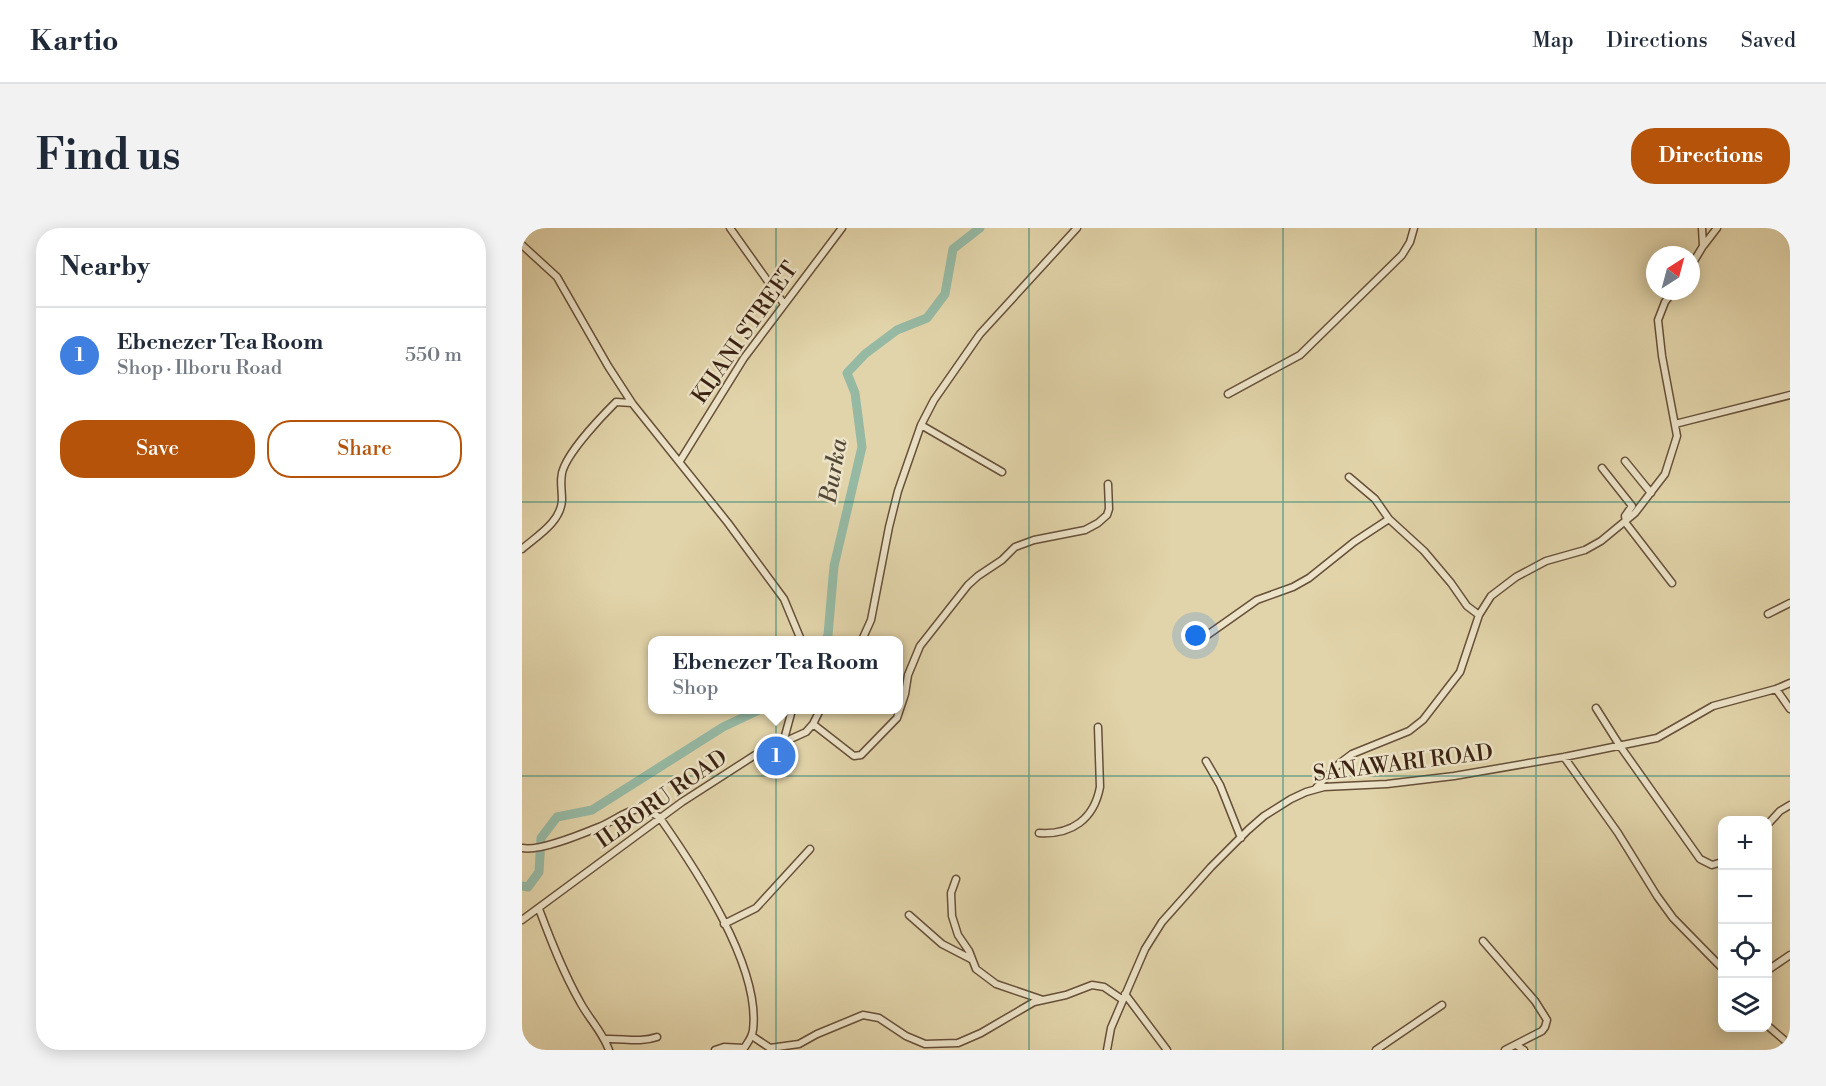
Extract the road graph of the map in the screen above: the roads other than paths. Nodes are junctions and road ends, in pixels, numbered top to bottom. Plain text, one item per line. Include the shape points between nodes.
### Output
1 (730, 228) edge
2 (842, 228) edge
3 (1077, 228) edge
4 (1414, 228) edge
5 (1702, 228) edge
6 (1717, 228) edge
7 (522, 245) edge
8 (1703, 246) junction
9 (1700, 251) edge
10 (1666, 300) edge
11 (784, 304) junction
12 (1228, 394) dead end
13 (1790, 394) edge
14 (632, 403) junction
15 (1674, 424) junction
16 (921, 425) junction
17 (680, 461) junction
18 (1625, 461) dead end
19 (1602, 468) dead end
20 (1002, 472) dead end
21 (1349, 477) dead end
22 (1108, 484) dead end
23 (1651, 493) junction
24 (1389, 519) junction
25 (1625, 521) junction
26 (522, 549) edge
27 (1672, 583) dead end
28 (1790, 603) edge
29 (1768, 614) dead end
30 (1479, 615) junction
31 (799, 636) edge
32 (864, 636) edge
33 (1206, 636) dead end
34 (1790, 683) edge
35 (1776, 689) junction
36 (903, 694) edge
37 (1596, 708) dead end
38 (1790, 709) edge
39 (791, 714) edge
40 (818, 714) edge
41 (898, 714) edge
42 (813, 724) junction
43 (1098, 727) dead end
44 (783, 743) junction
45 (1620, 746) junction
46 (1564, 757) junction
47 (1206, 761) dead end
48 (1315, 789) junction
49 (1790, 805) edge
50 (660, 818) junction
51 (1772, 819) edge
52 (1039, 833) dead end
53 (1241, 838) junction
54 (522, 848) edge
55 (810, 849) dead end
56 (1718, 863) edge
57 (956, 879) dead end
58 (539, 909) junction
59 (909, 915) dead end
60 (522, 920) edge
61 (724, 924) junction
62 (1483, 941) dead end
63 (1790, 955) edge
64 (971, 959) junction
65 (1718, 964) edge
66 (1772, 967) edge
67 (1124, 997) junction
68 (1043, 1000) junction
69 (1442, 1005) dead end
70 (1772, 1030) edge
71 (752, 1036) junction
72 (657, 1037) dead end
73 (605, 1040) junction
74 (1516, 1045) junction
75 (1790, 1045) edge
76 (744, 1049) edge
77 (609, 1050) edge
78 (715, 1050) edge
79 (1107, 1050) edge
80 (1167, 1050) edge
81 (1376, 1050) edge
82 (1505, 1050) edge
83 (1524, 1050) edge

1 - 11 street
2 - 11 street, KIJANI STREET
3 - 16 street via 980,334 940,390
4 - 12 street via 1402,255 1300,355
5 - 8 street
6 - 8 street
7 - 14 street via 557,278
8 - 9 street
10 - 15 street via 1658,321
11 - 17 street, KIJANI STREET via 729,380
13 - 15 street
14 - 17 street
14 - 26 street via 616,402 572,455 562,473 558,513
15 - 23 street via 1677,436 1665,474
16 - 20 street
16 - 32 street via 898,491 873,611
17 - 31 street via 784,599
18 - 23 street
19 - 25 street via 1632,506
21 - 24 street via 1375,499
22 - 36 street via 1109,509 1098,523 1085,530 1015,547 968,585 920,646
23 - 25 street
24 - 30 street via 1424,551 1467,606
24 - 33 street via 1309,578 1257,600
25 - 27 street
25 - 30 street via 1601,542 1546,561 1516,577 1491,596
28 - 29 street
30 - 48 street via 1460,672 1423,720 1410,732 1352,754
34 - 35 street, SANAWARI ROAD
35 - 38 street
35 - 45 street, SANAWARI ROAD via 1713,706 1657,738
37 - 45 street
39 - 44 street
40 - 42 street, ILBORU ROAD
41 - 42 street via 857,757
42 - 44 street, ILBORU ROAD via 806,732
43 - 52 street via 1100,787 1092,809 1083,822 1068,830
44 - 50 street, ILBORU ROAD via 749,759
45 - 46 street, SANAWARI ROAD
45 - 56 street via 1700,859 1712,865
46 - 48 street, SANAWARI ROAD via 1466,774
46 - 65 street via 1673,918
47 - 53 street
48 - 53 street, SANAWARI ROAD via 1279,806
49 - 51 street
50 - 54 street via 638,808 548,846
50 - 58 street, ILBORU ROAD
50 - 61 street
53 - 67 street, SANAWARI ROAD via 1162,922
55 - 61 street via 756,908
57 - 64 street via 951,893 952,916
58 - 60 street, ILBORU ROAD
58 - 73 street via 564,972
59 - 64 street via 942,944
61 - 71 street via 742,961 751,993
62 - 74 street via 1547,1020 1542,1031
63 - 66 street
64 - 68 street via 976,969 996,984
67 - 68 street via 1095,985
67 - 79 street, SANAWARI ROAD
67 - 80 street
68 - 71 street via 958,1043 925,1044 879,1018 863,1015 799,1044 770,1048
69 - 81 street
70 - 75 street
71 - 76 street
72 - 73 street via 644,1041
73 - 77 street
74 - 82 street
74 - 83 street
76 - 78 street

